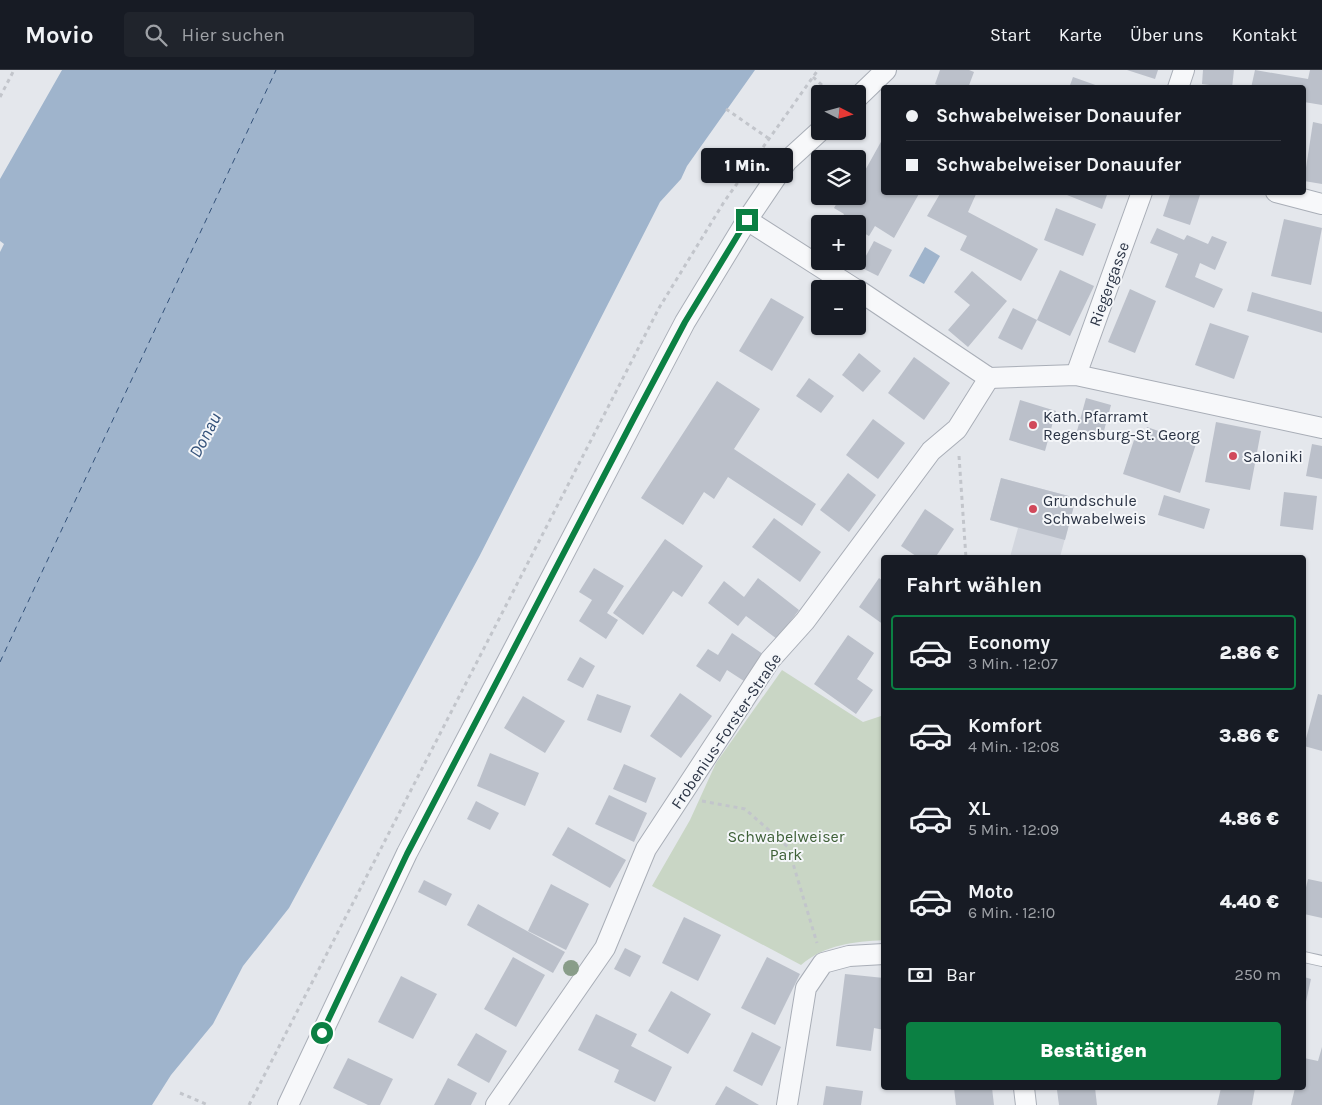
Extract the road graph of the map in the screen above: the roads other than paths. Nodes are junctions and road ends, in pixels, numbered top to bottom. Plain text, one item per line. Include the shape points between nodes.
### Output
1 (886, 70) edge
2 (1184, 70) edge
3 (1179, 85) edge
4 (866, 89) edge
5 (811, 139) edge
6 (1141, 195) edge
7 (1288, 195) edge
8 (1322, 204) edge
9 (747, 220) junction
10 (842, 280) edge
11 (866, 296) edge
12 (1076, 375) junction
13 (989, 378) junction
14 (1322, 428) edge
15 (881, 954) edge
16 (1306, 957) edge
17 (1322, 961) edge
18 (1024, 1090) edge
19 (288, 1105) edge
20 (496, 1105) edge
21 (787, 1105) edge
22 (1026, 1105) edge

1 - 4 street
2 - 3 street
5 - 9 street via 787,161
6 - 12 street, Riegergasse
7 - 8 street
9 - 10 street
9 - 19 street via 685,322 407,854
11 - 13 street
12 - 13 street
12 - 14 street
13 - 20 street, Frobenius-Forster-Straße via 957,429 931,451 805,621 770,660 646,849 605,948
15 - 21 street via 849,956 823,963 806,988
16 - 17 lane
18 - 22 street

